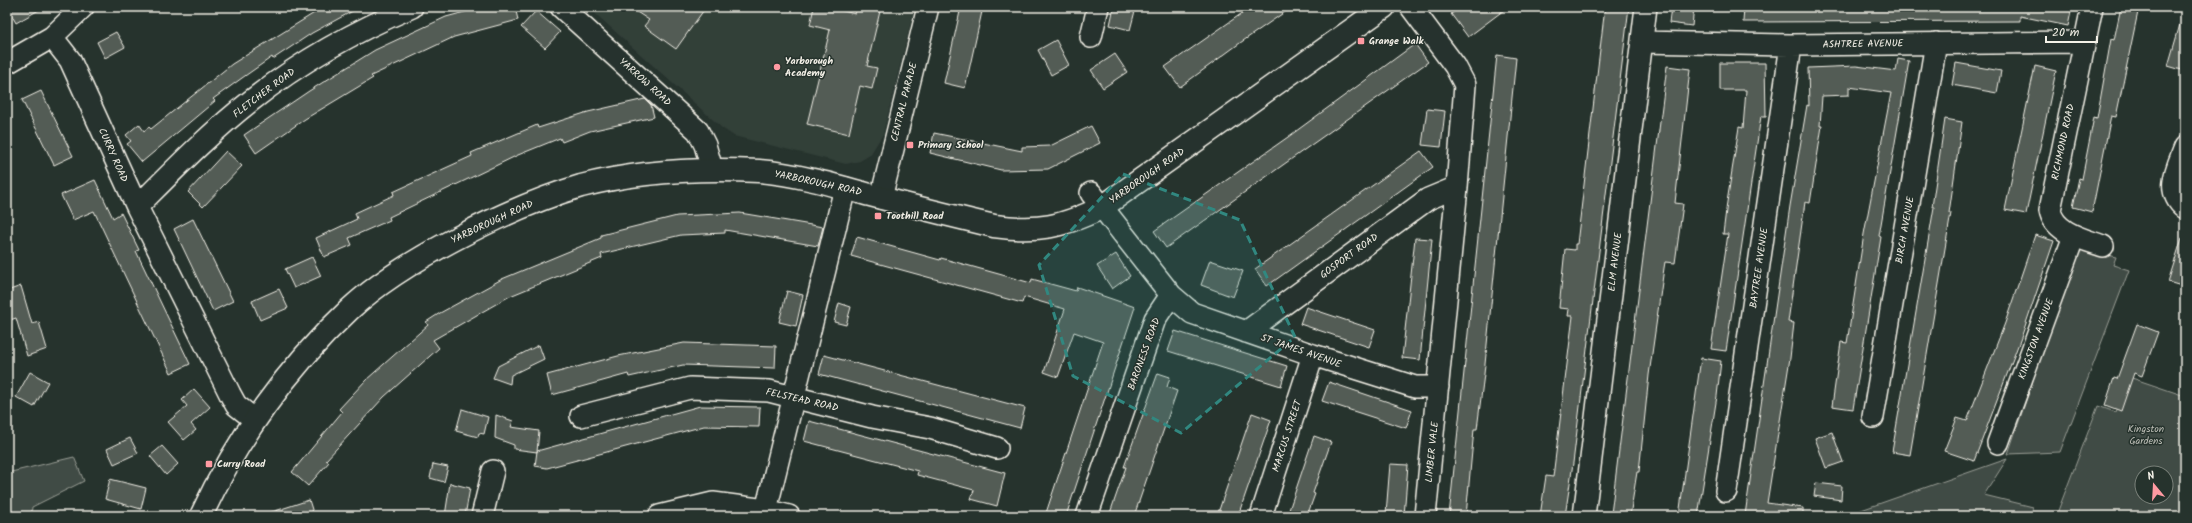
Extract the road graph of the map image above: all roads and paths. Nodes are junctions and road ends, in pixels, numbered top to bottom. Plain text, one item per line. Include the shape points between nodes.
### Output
1 (83, 7) edge
2 (412, 7) edge
3 (561, 7) edge
4 (928, 7) edge
5 (1098, 7) edge
6 (1384, 7) edge
7 (1411, 7) edge
8 (1646, 7) edge
9 (2092, 7) edge
10 (52, 37) junction
11 (1091, 37) dead end
12 (1642, 42) junction
13 (2084, 42) junction
14 (1936, 43) junction
15 (1791, 45) junction
16 (7, 63) edge
17 (2185, 147) edge
18 (712, 169) junction
19 (1457, 187) junction
20 (845, 188) junction
21 (881, 198) junction
22 (1096, 201) junction
23 (137, 207) junction
24 (2185, 208) edge
25 (2074, 236) junction
26 (2103, 246) dead end
27 (1171, 295) junction
28 (1246, 332) junction
29 (1313, 356) junction
30 (1438, 387) junction
31 (794, 396) junction
32 (581, 416) dead end
33 (1874, 417) dead end
34 (255, 420) junction
35 (1998, 443) dead end
36 (996, 448) dead end
37 (493, 470) dead end
38 (1726, 491) dead end
39 (766, 510) junction
40 (201, 516) edge
41 (482, 516) edge
42 (659, 516) edge
43 (789, 516) edge
44 (1087, 516) edge
45 (1261, 516) edge
46 (1425, 516) edge
47 (1584, 516) edge

1 - 10 street
2 - 23 street, FLETCHER ROAD via 371,24 253,99 201,144
3 - 18 street, YARROW ROAD via 698,131 706,145
4 - 21 street, CENTRAL PARADE
5 - 11 street
6 - 22 main road, YARBOROUGH ROAD
7 - 19 street via 1455,66 1465,85
8 - 12 street, ELM AVENUE
9 - 13 street, RICHMOND ROAD
10 - 16 street
10 - 23 street, CURRY ROAD via 70,60
12 - 15 street, ASHTREE AVENUE
12 - 47 street, ELM AVENUE
13 - 14 street, ASHTREE AVENUE
13 - 25 street, RICHMOND ROAD via 2050,210 2054,223
14 - 15 street, ASHTREE AVENUE
14 - 33 street, BIRCH AVENUE
15 - 38 street, BAYTREE AVENUE
17 - 24 street via 2172,187 2178,202
18 - 20 main road, YARBOROUGH ROAD via 761,171
18 - 34 main road, YARBOROUGH ROAD via 648,174 582,186 530,203 434,250 390,277 350,309 315,345
19 - 28 street, GOSPORT ROAD via 1428,199
19 - 30 street
20 - 21 main road, YARBOROUGH ROAD
20 - 31 street
21 - 22 main road, YARBOROUGH ROAD via 955,217 1019,229 1045,228 1074,221
22 - 27 street
23 - 34 street, CURRY ROAD via 236,405
25 - 26 street, RICHMOND ROAD
25 - 35 street, KINGSTON AVENUE
27 - 28 street, ST JAMES AVENUE via 1192,313
27 - 44 street, BARONESS ROAD via 1155,319
28 - 29 street, ST JAMES AVENUE
29 - 30 street, ST JAMES AVENUE via 1415,387
29 - 45 street, MARCUS STREET
30 - 46 street, LIMBER VALE
31 - 32 street, FELSTEAD ROAD via 769,391 690,388
31 - 36 street, FELSTEAD ROAD via 872,417 930,428
31 - 39 street
34 - 40 main road, YARBOROUGH ROAD via 214,488
37 - 41 street
39 - 42 street via 713,503
39 - 43 street

